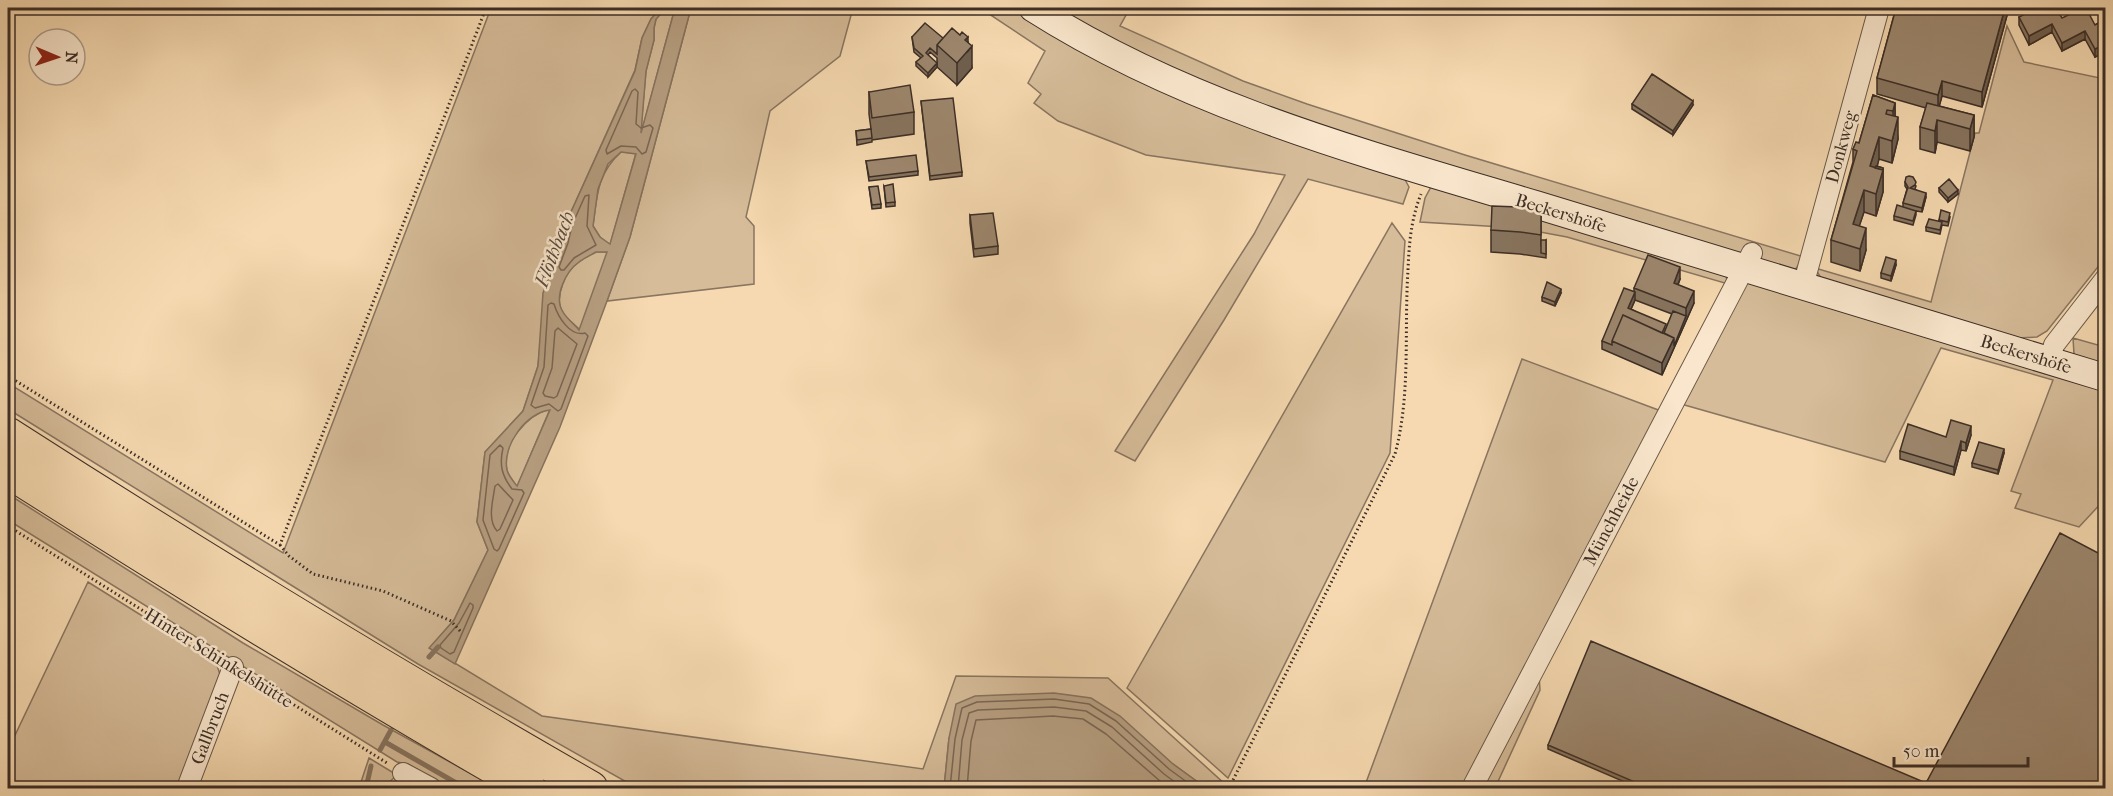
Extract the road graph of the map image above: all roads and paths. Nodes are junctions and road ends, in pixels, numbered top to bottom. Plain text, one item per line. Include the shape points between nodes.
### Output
1 (486, 8) edge
2 (1033, 8) edge
3 (1879, 8) edge
4 (1431, 173) junction
5 (1748, 261) junction
6 (2106, 278) edge
7 (1803, 286) junction
8 (2049, 361) junction
9 (8, 376) edge
10 (2106, 378) edge
11 (8, 434) edge
12 (8, 471) edge
13 (8, 526) edge
14 (280, 545) junction
15 (462, 633) dead end
16 (233, 667) junction
17 (384, 686) junction
18 (448, 724) junction
19 (403, 773) joint
20 (1233, 780) dead end
21 (187, 789) edge
22 (431, 789) edge
23 (529, 789) edge
24 (591, 789) edge
25 (1472, 789) edge

1 - 14 path
2 - 4 street, Beckershöfe via 1189,91 1303,133
3 - 7 street, Donkweg
4 - 5 street, Beckershöfe
4 - 20 path via 1411,226 1402,419 1395,454
5 - 7 street, Beckershöfe
5 - 25 street, Münchheide
6 - 8 street via 2054,345
7 - 8 street, Beckershöfe
8 - 10 street, Beckershöfe
9 - 14 path
11 - 17 highway via 211,562
12 - 17 highway via 202,594
13 - 16 path, Hinter Schinkelshütte
14 - 15 path via 313,574 383,591 451,621
16 - 19 path, Hinter Schinkelshütte
16 - 21 street, Gallbruch
17 - 18 highway
18 - 23 highway
18 - 24 highway
19 - 22 street

